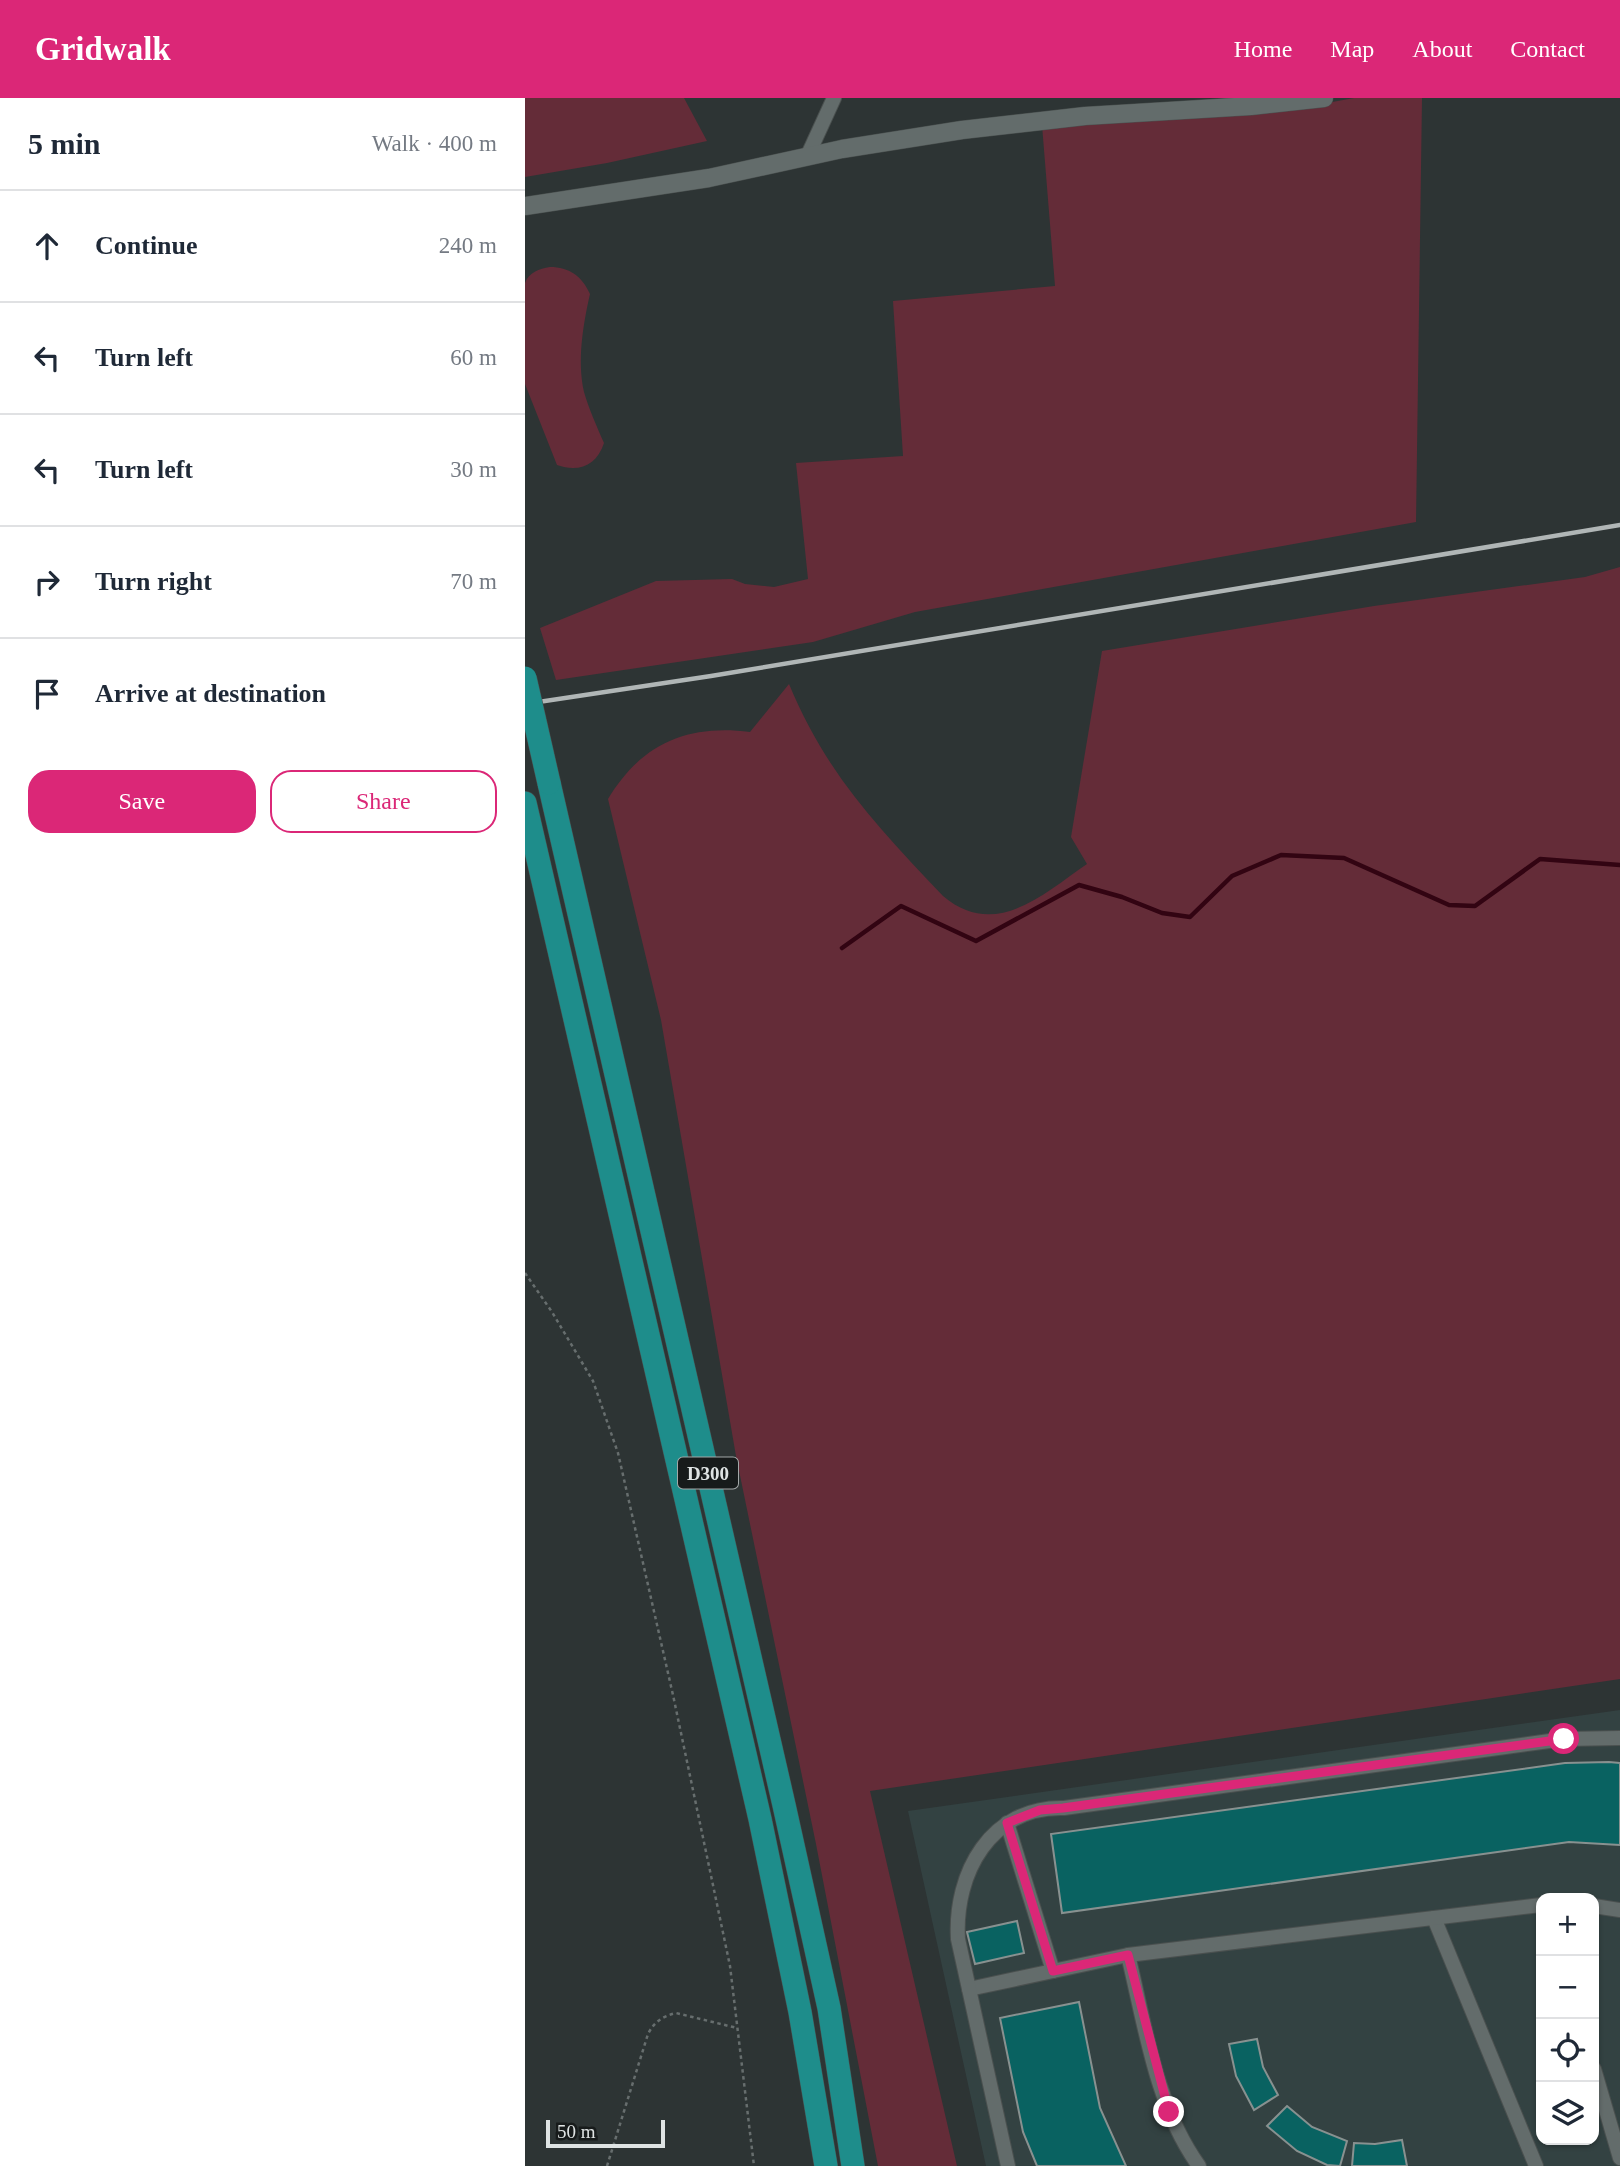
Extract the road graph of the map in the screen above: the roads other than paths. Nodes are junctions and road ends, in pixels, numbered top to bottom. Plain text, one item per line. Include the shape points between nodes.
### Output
1 (834, 98) edge
2 (1324, 98) edge
3 (807, 157) junction
4 (525, 206) edge
5 (525, 678) edge
6 (525, 803) edge
7 (1620, 1738) edge
8 (1007, 1823) junction
9 (1536, 1906) edge
10 (1599, 1907) edge
11 (1620, 1910) edge
12 (1433, 1918) junction
13 (1128, 1955) junction
14 (1053, 1971) junction
15 (969, 1989) junction
16 (1598, 2082) edge
17 (1620, 2158) edge
18 (826, 2166) edge
19 (853, 2166) edge
20 (1008, 2166) edge
21 (1199, 2166) edge
22 (1536, 2166) edge

1 - 3 street
2 - 3 street via 1022,122
3 - 4 street via 709,178
5 - 19 highway, D300, bridge via 784,1805 828,2008
6 - 18 highway, D300 via 760,1819
7 - 8 street via 1564,1739 1052,1808
8 - 14 street
8 - 15 street via 982,1848 961,1894 958,1939
9 - 12 street
10 - 11 street
12 - 13 street
12 - 22 street
13 - 14 street
13 - 21 street via 1169,2112
14 - 15 street
15 - 20 street
16 - 17 street

